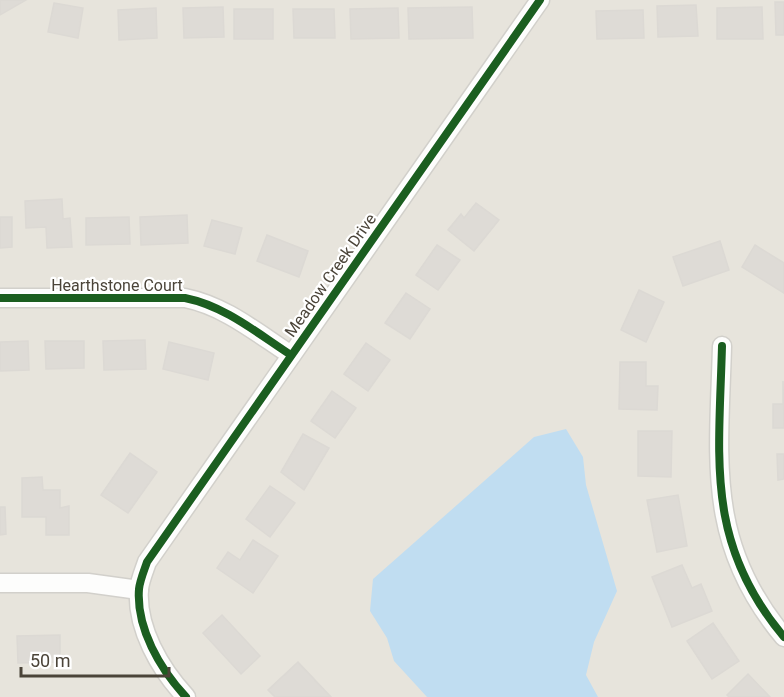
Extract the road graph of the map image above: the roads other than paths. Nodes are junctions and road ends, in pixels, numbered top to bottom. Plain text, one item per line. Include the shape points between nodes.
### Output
1 (540, 0) edge
2 (0, 298) edge
3 (722, 346) dead end
4 (291, 355) junction
5 (0, 583) edge
6 (139, 590) junction
7 (784, 637) edge
8 (186, 697) edge

1 - 4 street, Meadow Creek Drive
2 - 4 street, Hearthstone Court via 184,298 205,302
3 - 7 street via 719,474 723,508 732,546 752,592
4 - 6 street, Meadow Creek Drive via 147,562
5 - 6 street via 88,583
6 - 8 street, Meadow Creek Drive via 141,622 150,644

